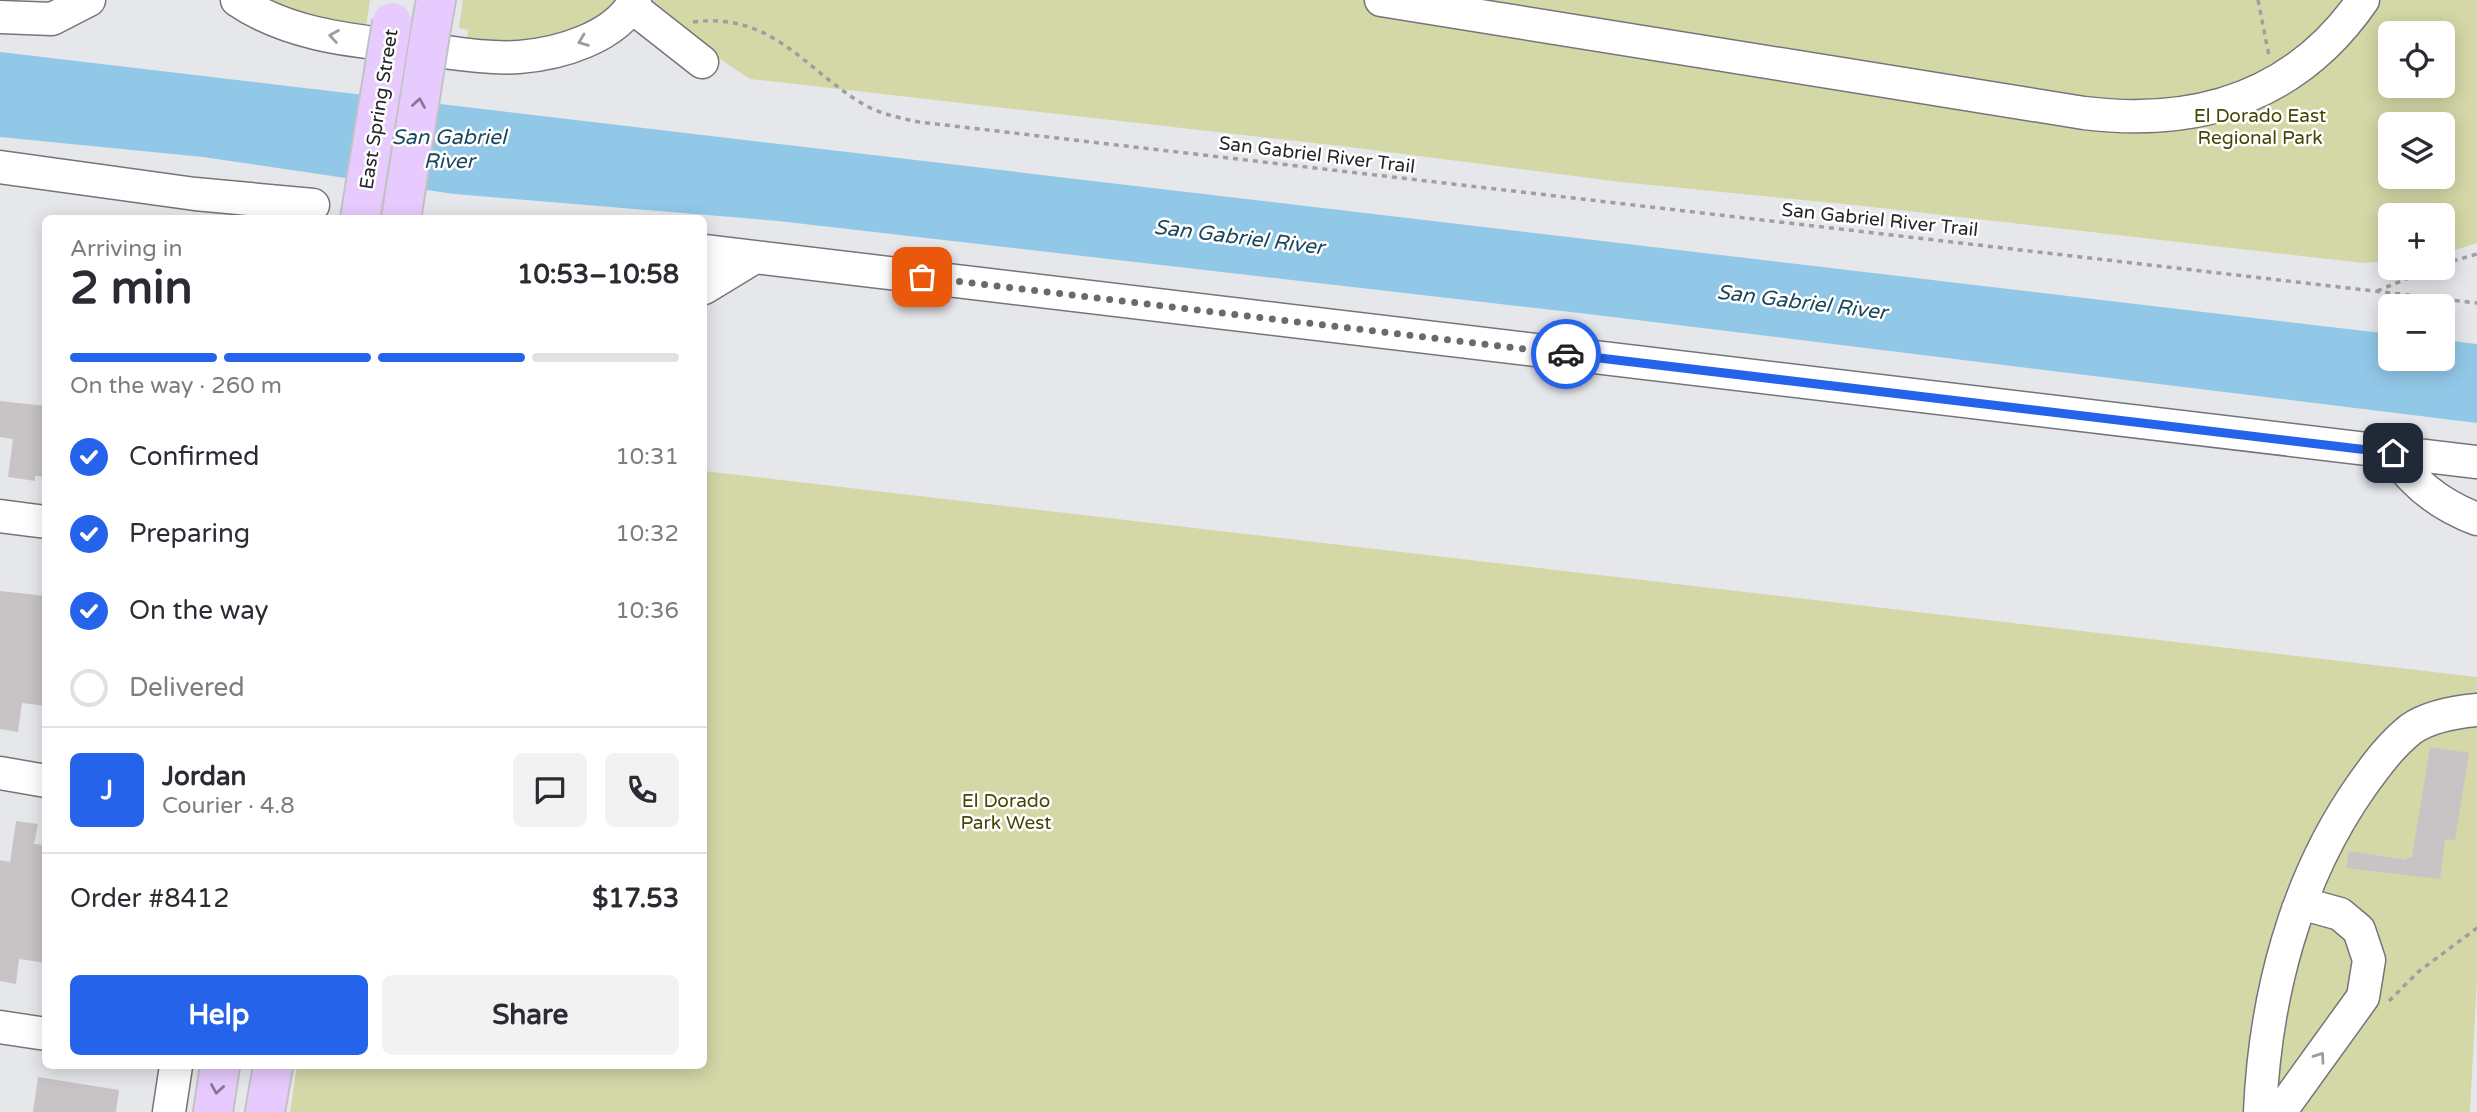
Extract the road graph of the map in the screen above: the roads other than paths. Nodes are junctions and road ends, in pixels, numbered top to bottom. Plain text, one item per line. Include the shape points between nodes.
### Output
1 (89, 0) edge
2 (237, 0) edge
3 (1381, 0) edge
4 (2363, 0) edge
5 (633, 3) edge
6 (393, 11) edge
7 (434, 13) edge
8 (0, 16) edge
9 (702, 62) dead end
10 (0, 167) edge
11 (195, 194) junction
12 (313, 205) dead end
13 (212, 215) edge
14 (361, 215) edge
15 (402, 215) edge
16 (707, 251) edge
17 (755, 257) junction
18 (707, 286) edge
19 (2393, 453) junction
20 (2477, 461) edge
21 (0, 516) edge
22 (2477, 519) edge
23 (42, 521) edge
24 (2477, 710) edge
25 (0, 773) edge
26 (42, 780) edge
27 (2298, 909) junction
28 (0, 1027) edge
29 (42, 1033) edge
30 (176, 1069) edge
31 (220, 1069) edge
32 (272, 1069) edge
33 (169, 1112) edge
34 (213, 1112) edge
35 (265, 1112) edge
36 (2260, 1112) edge
37 (2280, 1112) edge

1 - 8 street via 51,19
5 -> 2 street via 613,26 587,40 518,57 458,54 325,35 265,17
3 - 4 street via 2112,116 2195,113 2275,81 2321,50
5 - 9 street
6 - 14 main road, East Spring Street, bridge
15 -> 7 main road, East Spring Street, bridge
10 - 11 street
11 - 12 street
11 - 13 street
16 - 17 street
17 - 18 street
17 - 19 street
19 - 20 street
19 - 22 street via 2406,473 2430,494
21 - 23 street
24 - 27 street via 2451,712 2413,728 2386,751 2315,864
25 - 26 street
27 - 36 street via 2270,1015
37 -> 27 street via 2363,997 2369,960 2359,930 2340,914 2311,906
28 - 29 street
30 - 33 street
31 -> 34 main road
32 - 35 main road

